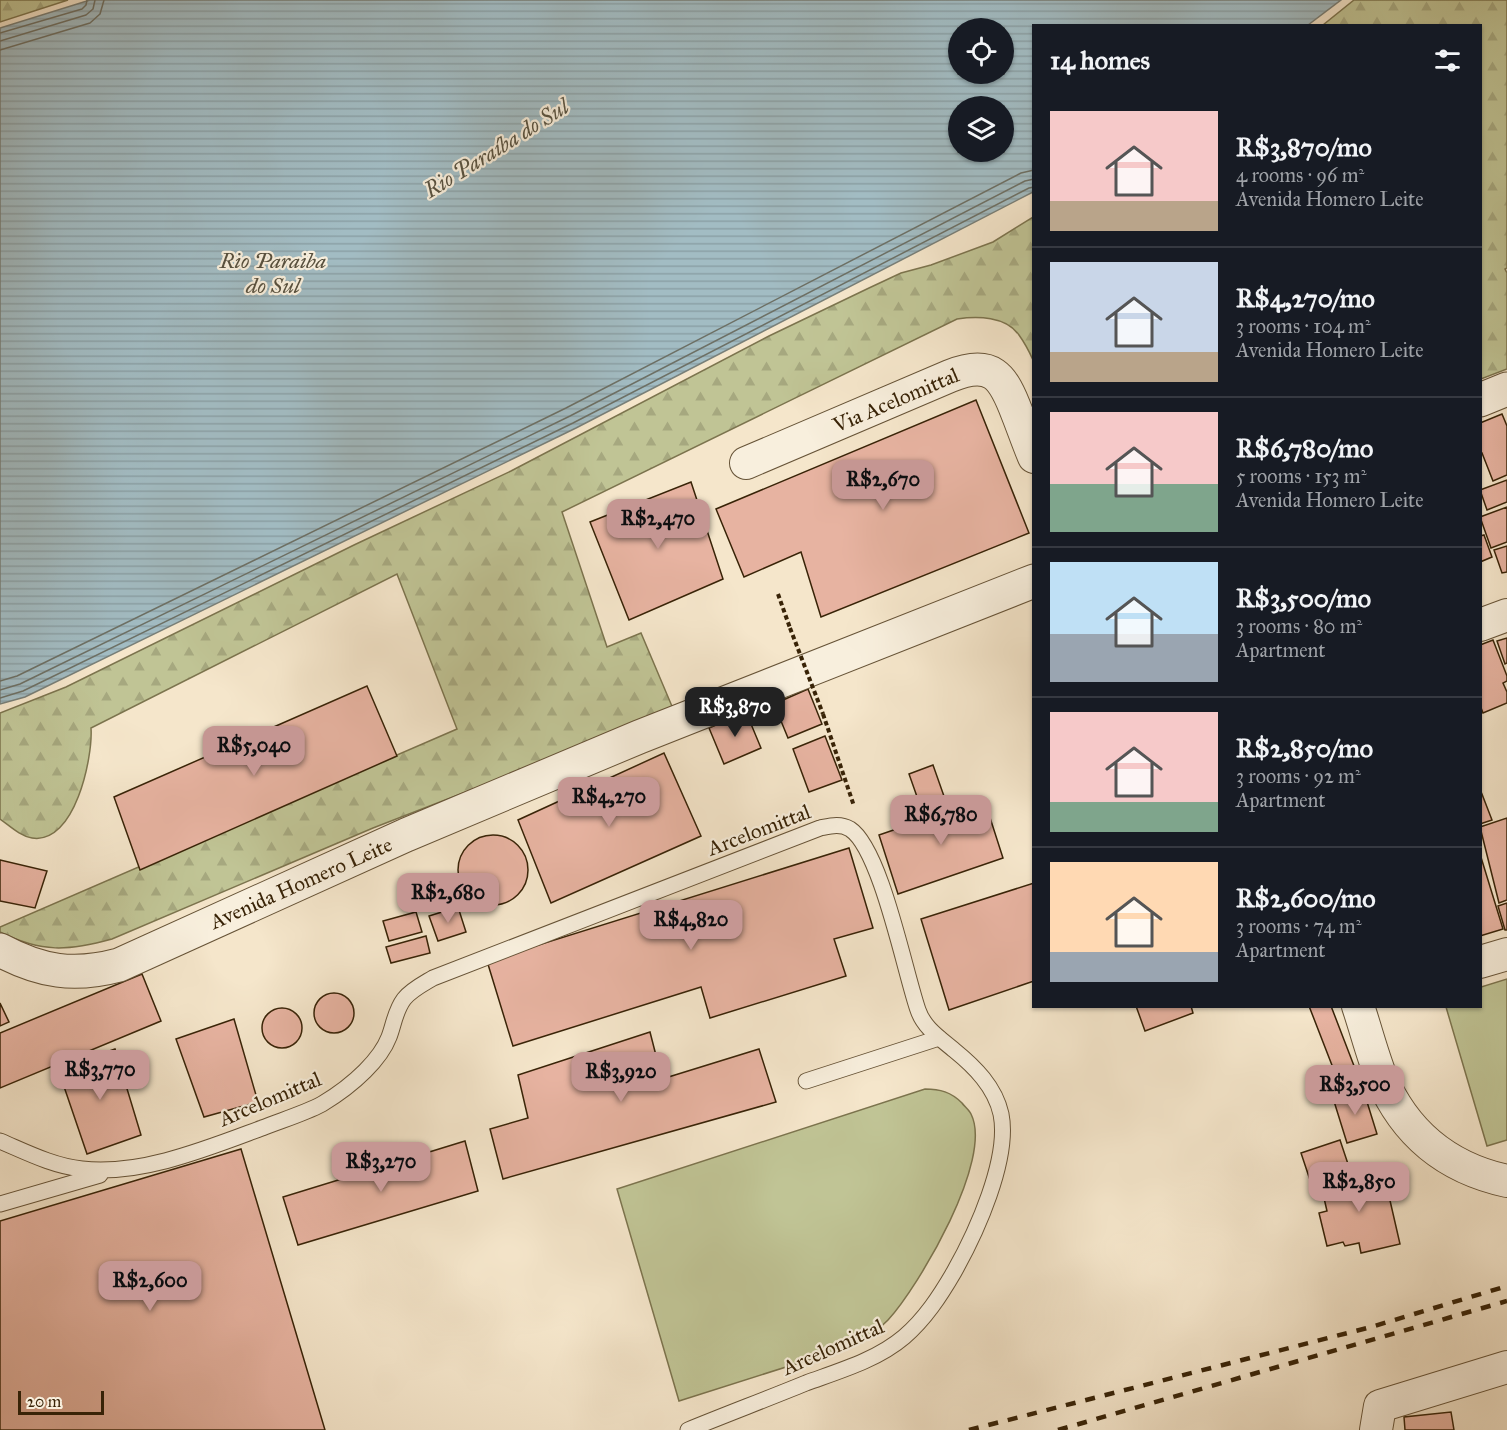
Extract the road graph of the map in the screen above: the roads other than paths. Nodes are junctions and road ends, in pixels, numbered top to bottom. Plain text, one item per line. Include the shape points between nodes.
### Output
1 (1507, 389) edge
2 (1482, 399) edge
3 (1032, 452) edge
4 (746, 463) dead end
5 (1032, 582) edge
6 (1507, 615) edge
7 (1482, 624) edge
8 (0, 950) edge
9 (1507, 954) edge
10 (1482, 961) edge
11 (1359, 1008) edge
12 (939, 1038) junction
13 (806, 1081) dead end
14 (0, 1141) edge
15 (115, 1170) junction
16 (1507, 1181) edge
17 (0, 1204) edge
18 (1507, 1367) edge
19 (688, 1430) edge
20 (1376, 1430) edge

1 - 2 street
3 - 4 street, Via Acelomittal via 1005,385 995,374 970,370
5 - 8 street, Avenida Homero Leite via 639,737 119,965 87,972 61,971 37,966
6 - 7 street
9 - 10 street
11 - 16 street via 1381,1077 1416,1133 1452,1161 1478,1174
12 - 13 lane
12 - 15 lane, Arcelomittal via 918,1010 874,864 852,830 828,826 433,978 404,999 388,1039 374,1061 322,1104 223,1143 152,1164
12 - 19 lane, Arcelomittal via 978,1071 993,1091 1002,1137 981,1216 932,1307 902,1338 865,1360
14 - 15 lane, Arcelomittal via 80,1169
15 - 17 lane
18 - 20 street via 1380,1407

